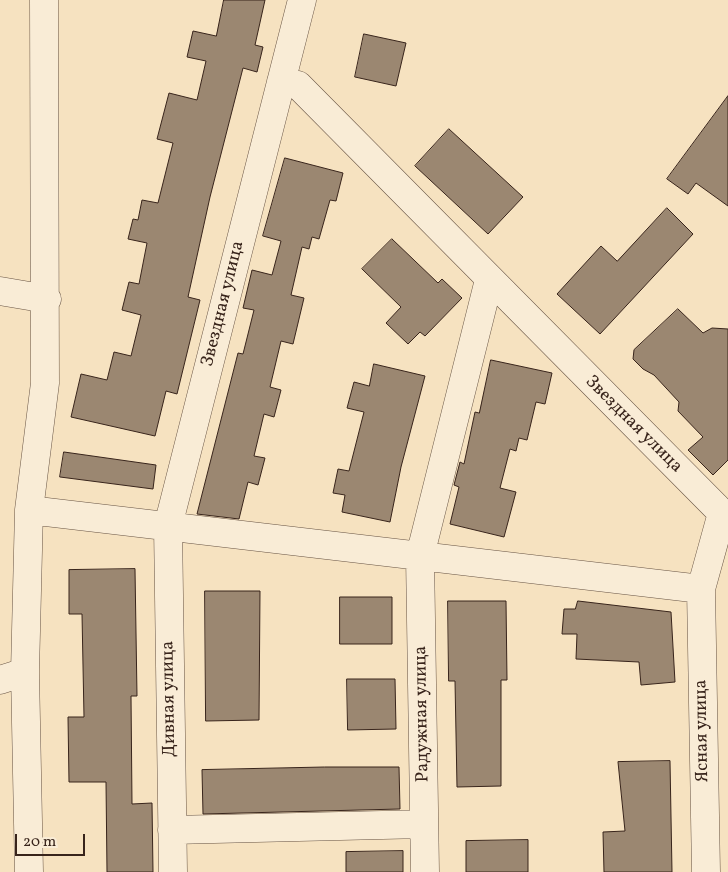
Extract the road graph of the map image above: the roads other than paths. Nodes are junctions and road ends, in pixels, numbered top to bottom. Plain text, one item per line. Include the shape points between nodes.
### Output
1 (44, 0) edge
2 (302, 0) edge
3 (281, 82) junction
4 (489, 280) junction
5 (0, 291) edge
6 (46, 299) junction
7 (29, 510) junction
8 (168, 526) junction
9 (420, 556) junction
10 (701, 589) junction
11 (12, 676) edge
12 (424, 824) junction
13 (172, 830) junction
14 (29, 872) edge
15 (173, 872) edge
16 (425, 872) edge
17 (706, 872) edge

1 - 6 street
2 - 3 street, Звездная улица
3 - 4 street, Звездная улица via 298,85
3 - 8 street, Звездная улица
4 - 9 street
4 - 10 street, Звездная улица via 722,514
5 - 6 street
6 - 7 street via 45,383
7 - 8 street
7 - 11 street
8 - 9 street
8 - 13 street, Дивная улица
9 - 10 street
9 - 12 street, Радужная улица
10 - 17 street, Ясная улица
11 - 14 street
12 - 13 street
12 - 16 street, Радужная улица
13 - 15 street, Дивная улица

